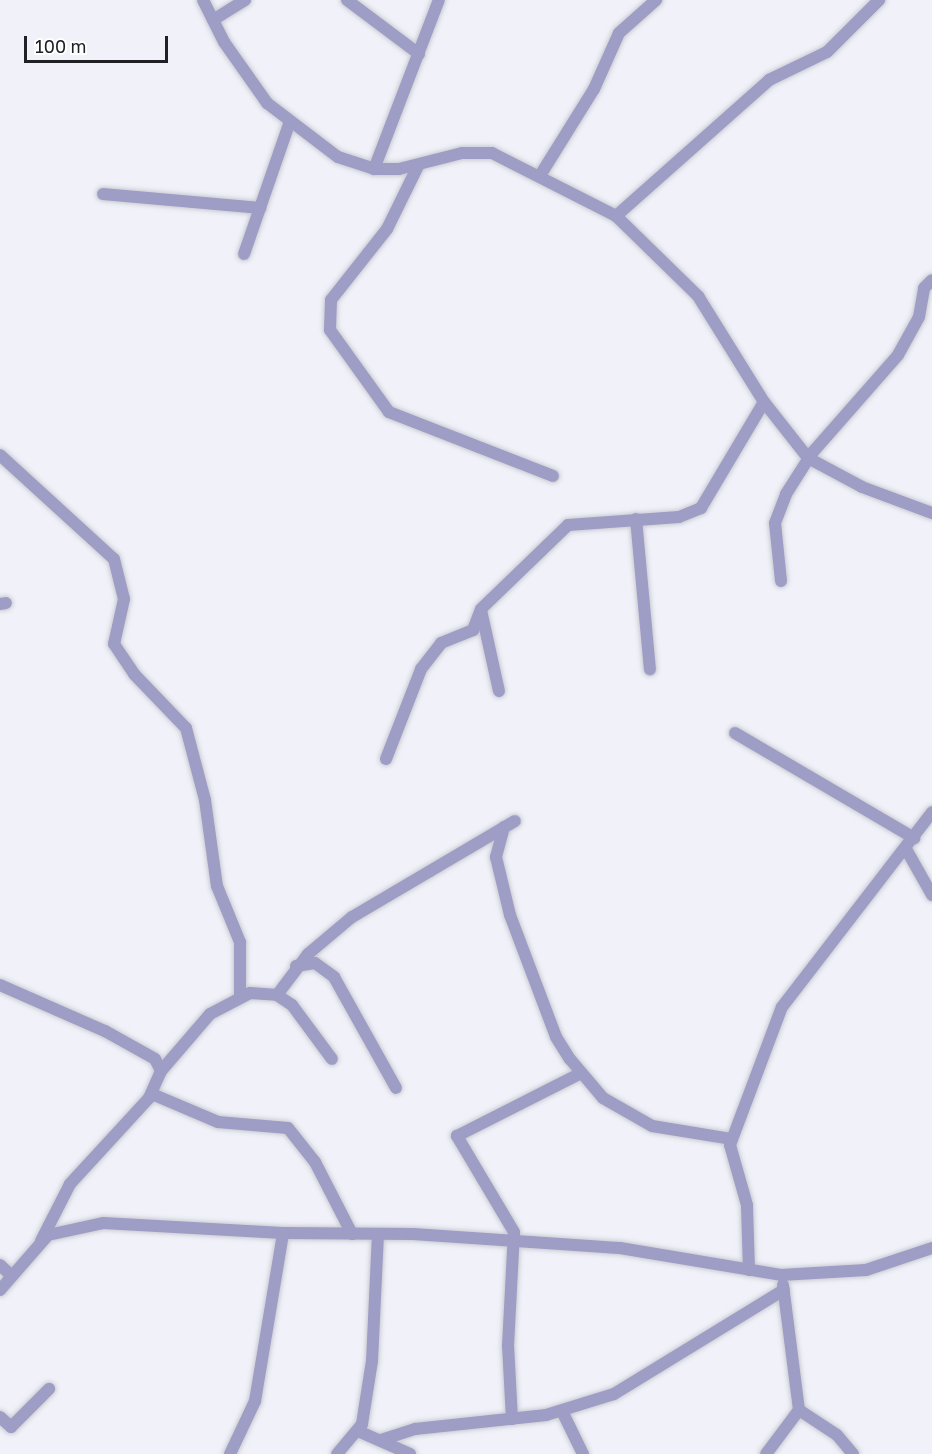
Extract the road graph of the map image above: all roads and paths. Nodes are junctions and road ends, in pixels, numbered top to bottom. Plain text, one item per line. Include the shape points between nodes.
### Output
1 (203, 0) edge
2 (244, 0) edge
3 (347, 0) edge
4 (439, 0) edge
5 (656, 0) edge
6 (879, 0) edge
7 (213, 20) junction
8 (418, 54) junction
9 (289, 124) junction
10 (418, 166) junction
11 (374, 169) junction
12 (541, 174) junction
13 (103, 194) dead end
14 (260, 208) junction
15 (616, 216) junction
16 (244, 254) dead end
17 (932, 280) edge
18 (764, 402) junction
19 (0, 455) edge
20 (808, 458) junction
21 (553, 476) dead end
22 (932, 513) edge
23 (636, 519) junction
24 (781, 581) dead end
25 (481, 609) junction
26 (650, 669) dead end
27 (499, 691) dead end
28 (735, 733) dead end
29 (386, 759) dead end
30 (932, 812) edge
31 (515, 821) dead end
32 (504, 827) junction
33 (914, 838) junction
34 (906, 849) junction
35 (932, 895) edge
36 (296, 966) junction
37 (0, 986) edge
38 (240, 994) junction
39 (277, 996) junction
40 (332, 1059) dead end
41 (162, 1071) junction
42 (581, 1073) junction
43 (396, 1088) dead end
44 (152, 1094) junction
45 (731, 1139) junction
46 (283, 1233) junction
47 (352, 1234) junction
48 (378, 1234) junction
49 (41, 1241) junction
50 (516, 1243) junction
51 (932, 1248) edge
52 (0, 1265) edge
53 (749, 1270) junction
54 (781, 1275) junction
55 (12, 1276) junction
56 (0, 1290) edge
57 (784, 1290) junction
58 (49, 1389) dead end
59 (562, 1410) junction
60 (799, 1410) junction
61 (0, 1417) edge
62 (512, 1419) junction
63 (358, 1431) junction
64 (381, 1440) junction
65 (230, 1454) edge
66 (337, 1454) edge
67 (410, 1454) edge
68 (583, 1454) edge
69 (766, 1454) edge
70 (853, 1454) edge

1 - 7 street
2 - 7 street
3 - 8 street
4 - 8 street
5 - 12 street via 619,33 594,89
6 - 15 street via 827,52 769,80
7 - 9 street via 252,84
8 - 11 street
9 - 11 street via 338,158
9 - 14 street
10 - 11 street
10 - 12 street via 486,152
10 - 21 street via 387,229 332,300 330,330 389,412
12 - 15 street
13 - 14 street
14 - 16 street
15 - 18 street via 698,296
17 - 20 street via 898,355
18 - 20 street
18 - 23 street via 701,508 679,517
19 - 38 street via 114,559 124,599 114,644 134,674 186,728 205,800 218,886 240,942
20 - 22 street via 862,487
20 - 24 street via 775,523
23 - 25 street via 568,525
23 - 26 street
25 - 27 street
25 - 29 street via 473,630 431,653
28 - 33 street
30 - 33 street
31 - 32 street
32 - 36 street via 352,917
32 - 42 street via 496,857 510,915 555,1037
33 - 34 street
34 - 35 street
34 - 45 street via 782,1007
36 - 39 street
36 - 43 street via 315,963 334,977
37 - 41 street via 105,1031 150,1056
38 - 39 street
38 - 41 street via 192,1031
39 - 40 street via 301,1013
41 - 44 street
42 - 45 street via 609,1102 652,1126
42 - 50 street via 457,1136 478,1178 513,1227
44 - 47 street via 218,1122 288,1128 315,1162
44 - 49 street via 82,1168
45 - 53 street via 747,1205
46 - 47 street
46 - 49 street via 104,1223 59,1230
46 - 65 street via 255,1401
47 - 48 street
48 - 50 street
48 - 63 street via 372,1360
49 - 55 street
50 - 53 street via 650,1251
50 - 62 street via 508,1337
51 - 54 street via 866,1270
52 - 55 street
53 - 54 street
54 - 57 street
55 - 56 street
57 - 59 street via 641,1380
57 - 60 street
58 - 61 street via 11,1427
59 - 62 street
59 - 68 street
60 - 69 street
60 - 70 street via 837,1435
62 - 64 street via 415,1429
63 - 64 street
63 - 66 street
64 - 67 street

